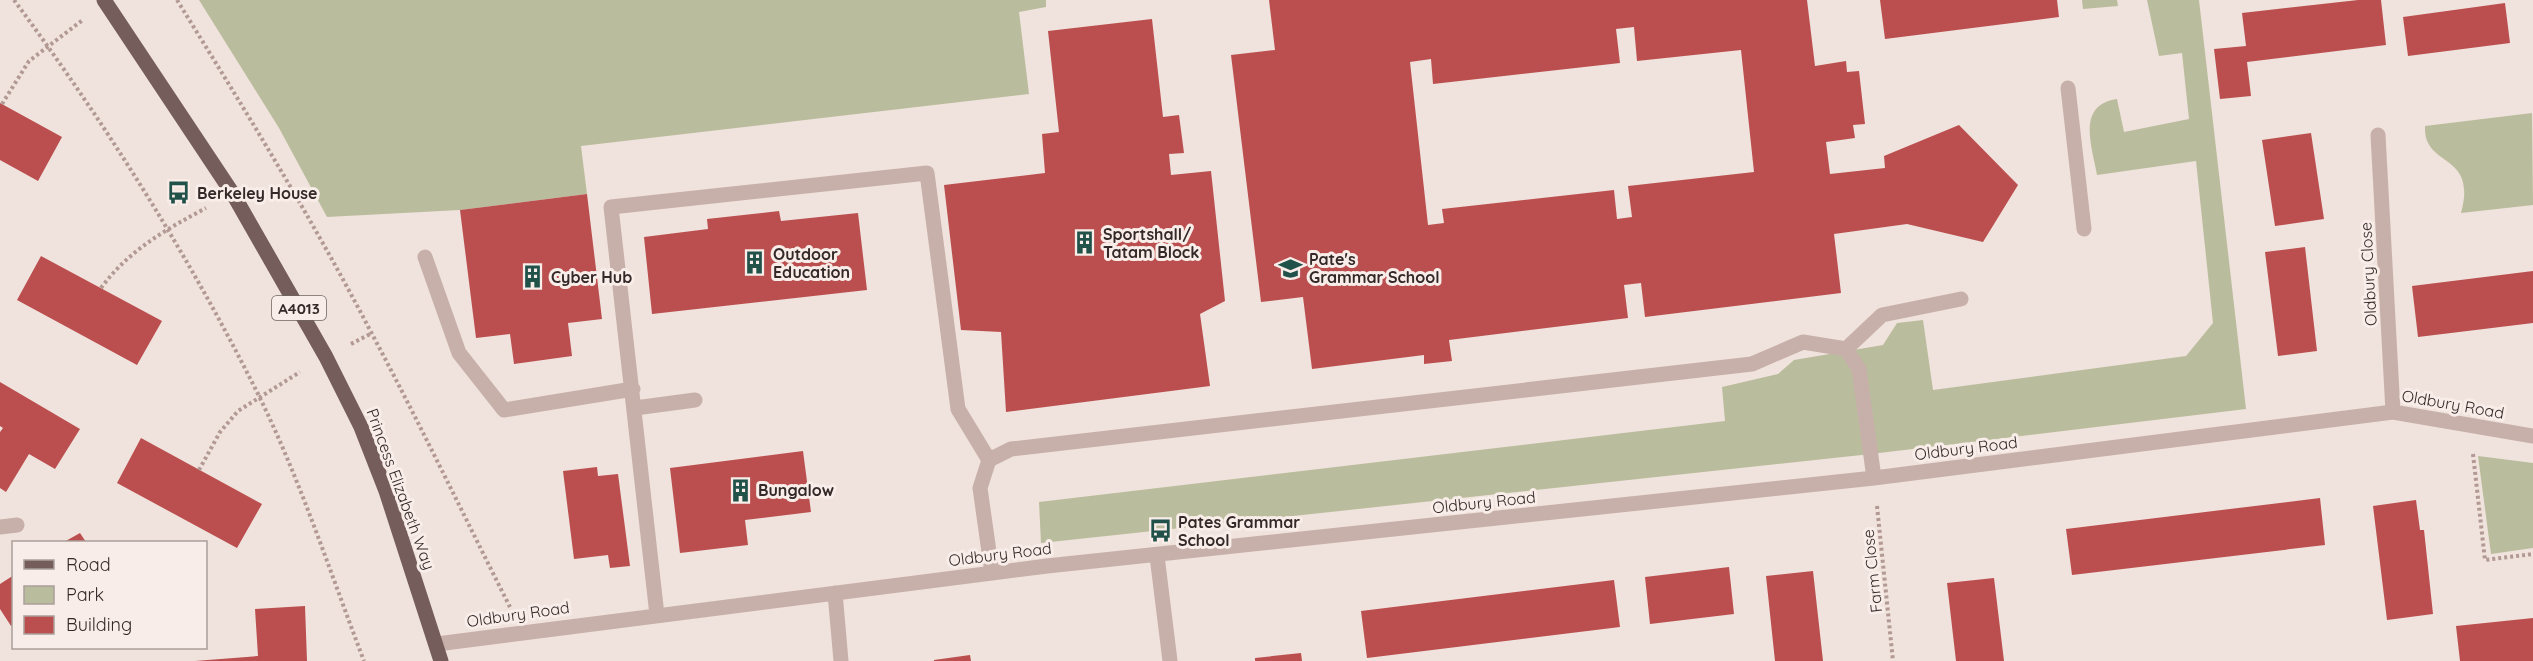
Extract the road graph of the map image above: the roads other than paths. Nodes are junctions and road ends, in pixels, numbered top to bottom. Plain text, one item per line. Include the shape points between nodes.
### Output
1 (105, 1) edge
2 (2068, 88) dead end
3 (2378, 135) dead end
4 (2084, 229) dead end
5 (425, 257) dead end
6 (1961, 300) dead end
7 (1846, 349) junction
8 (633, 389) junction
9 (695, 400) dead end
10 (635, 408) junction
11 (2393, 412) junction
12 (2533, 436) edge
13 (989, 460) junction
14 (1874, 478) junction
15 (17, 525) dead end
16 (0, 527) edge
17 (1157, 556) junction
18 (992, 573) junction
19 (835, 593) junction
20 (657, 615) junction
21 (437, 644) junction
22 (441, 661) edge
23 (841, 661) edge
24 (1170, 661) edge

1 - 21 main road, Princess Elizabeth Way / A4013 via 233,194 326,357 361,427
2 - 4 street
3 - 11 street, Oldbury Close
5 - 8 street via 459,353 504,410
6 - 7 street via 1882,315
7 - 13 street via 1803,342 1752,364 1011,449
7 - 14 street via 1859,369
8 - 10 street
8 - 13 street via 611,207 927,173 958,409
9 - 10 street
10 - 20 street
11 - 12 street, Oldbury Road
11 - 14 street, Oldbury Road
13 - 18 street via 980,488
14 - 17 street, Oldbury Road
15 - 16 street
17 - 18 street, Oldbury Road
17 - 24 street
18 - 19 street, Oldbury Road
19 - 20 street, Oldbury Road
19 - 23 street
20 - 21 street, Oldbury Road
21 - 22 main road, Princess Elizabeth Way / A4013

